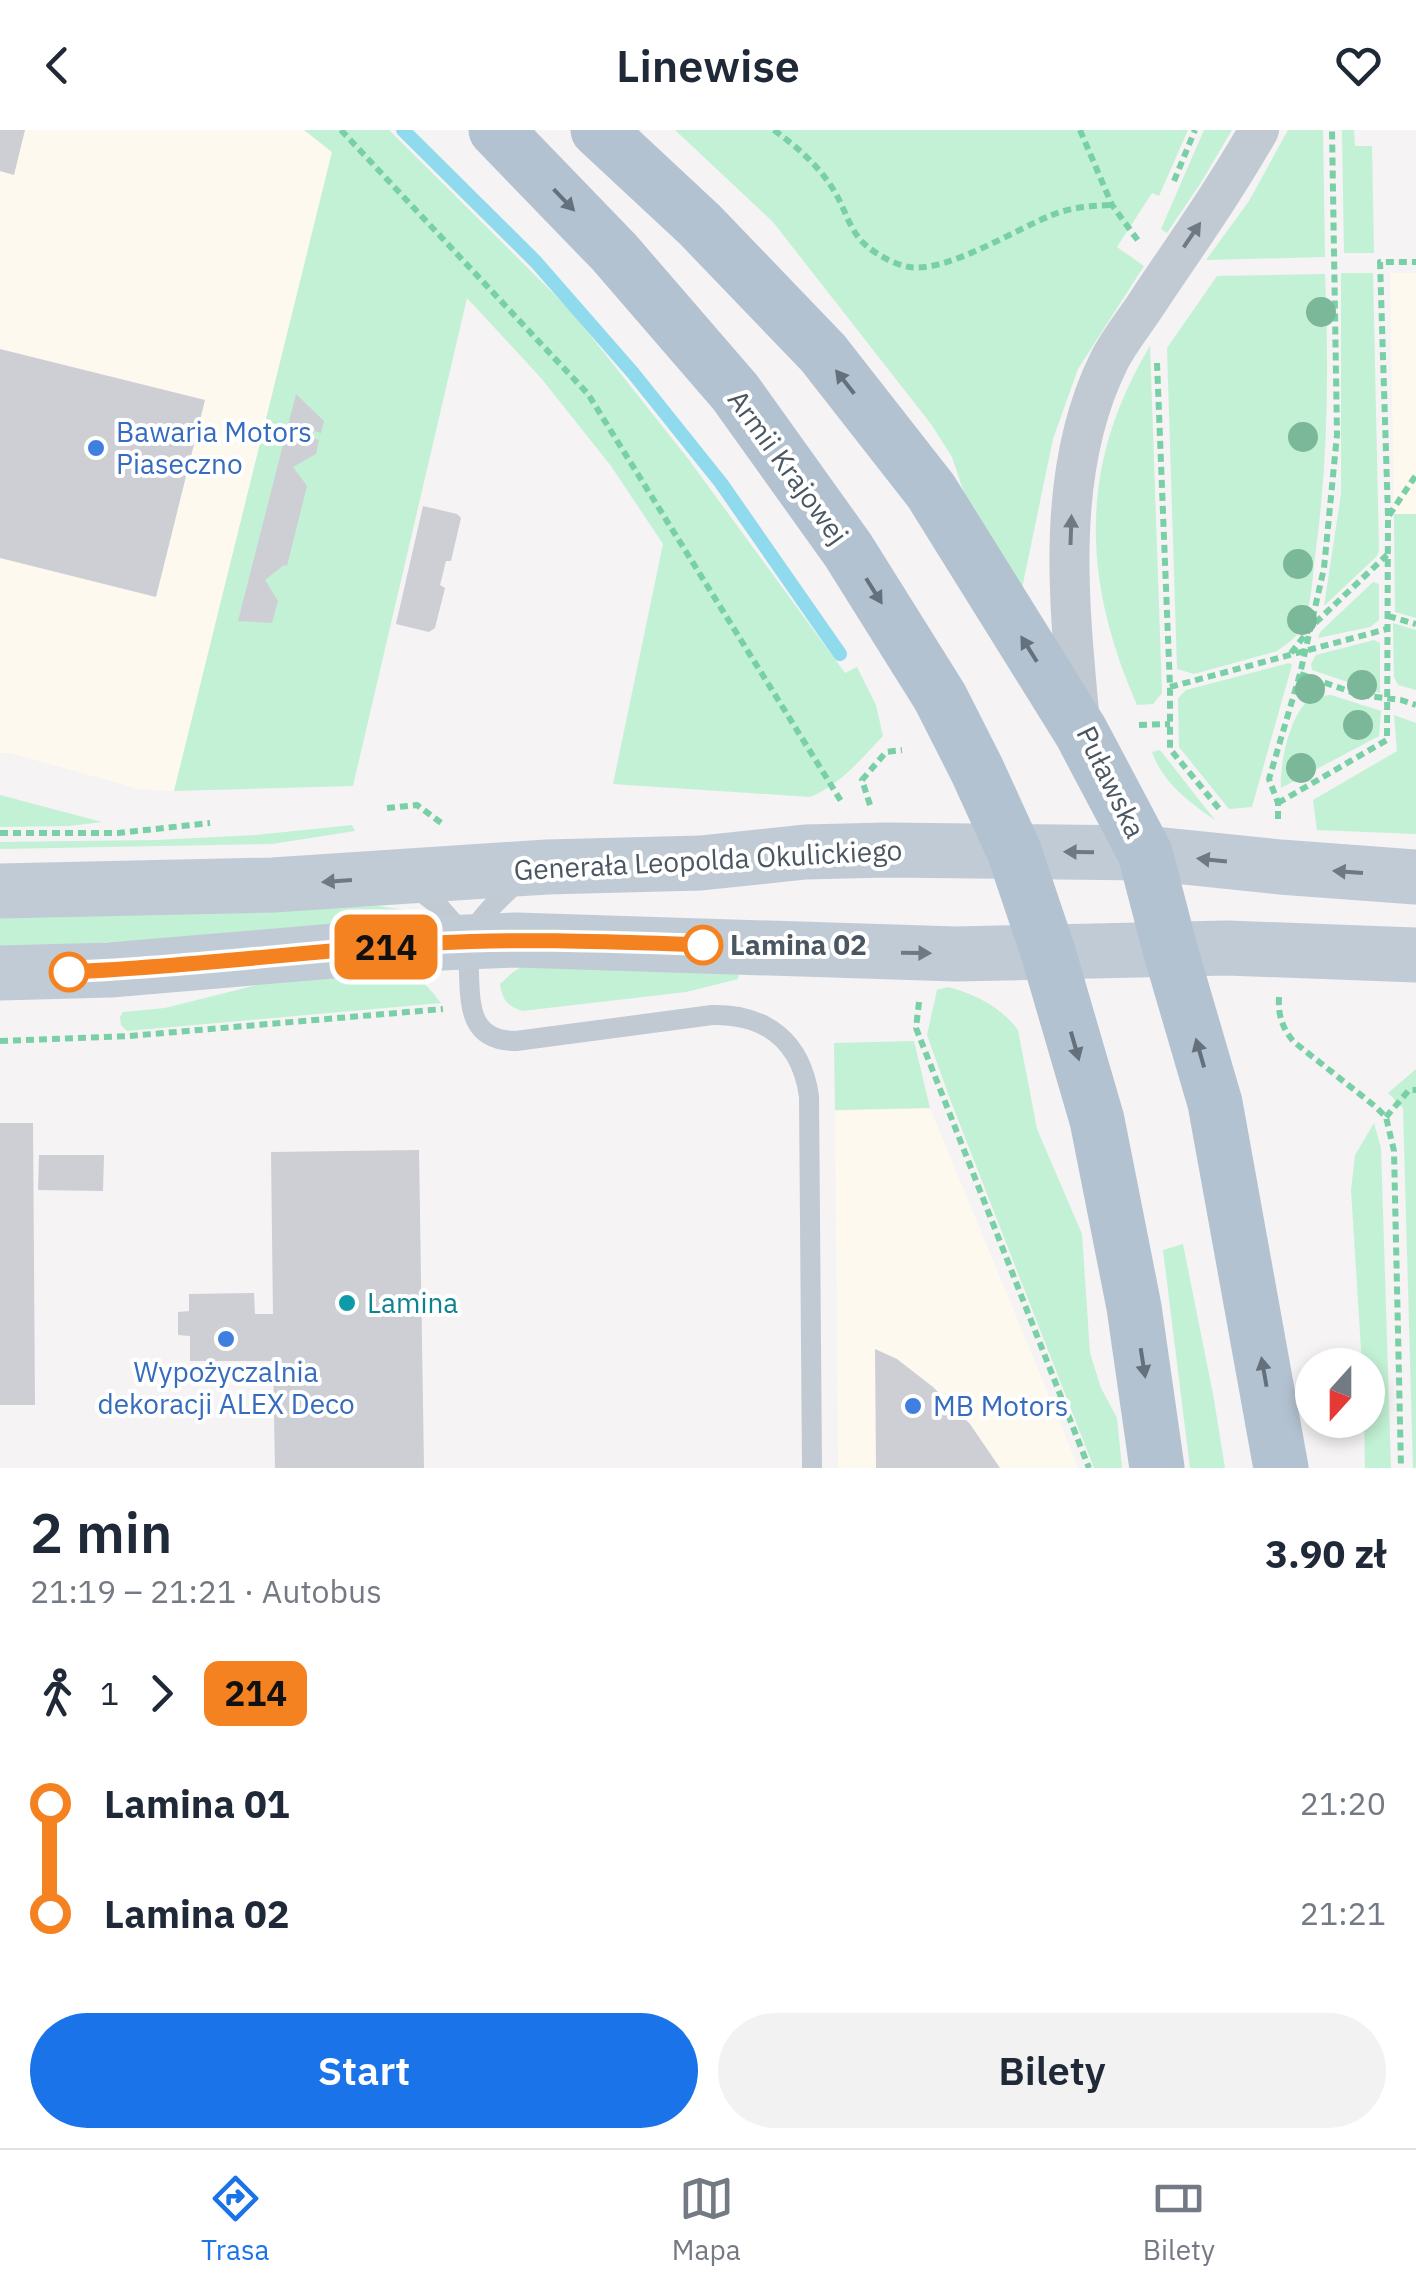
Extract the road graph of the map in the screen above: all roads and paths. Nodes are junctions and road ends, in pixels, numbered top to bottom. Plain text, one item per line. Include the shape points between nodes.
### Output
1 (341, 130) edge
2 (496, 130) edge
3 (598, 130) edge
4 (774, 130) edge
5 (1080, 130) edge
6 (1195, 130) edge
7 (1259, 130) edge
8 (1332, 130) edge
9 (1167, 197) dead end
10 (1112, 205) junction
11 (1416, 262) edge
12 (1169, 270) junction
13 (1156, 344) dead end
14 (1416, 475) edge
15 (1388, 517) junction
16 (1389, 554) junction
17 (1388, 616) junction
18 (1416, 624) edge
19 (1312, 626) junction
20 (1388, 629) junction
21 (1305, 652) junction
22 (1290, 654) junction
23 (1300, 674) junction
24 (1170, 687) junction
25 (1386, 700) junction
26 (1416, 705) edge
27 (1170, 724) junction
28 (1140, 725) dead end
29 (1080, 732) junction
30 (902, 750) dead end
31 (862, 780) dead end
32 (841, 802) dead end
33 (387, 808) dead end
34 (1226, 818) dead end
35 (210, 823) dead end
36 (448, 828) dead end
37 (0, 833) edge
38 (1014, 851) junction
39 (1145, 853) junction
40 (541, 867) junction
41 (1416, 876) edge
42 (393, 877) junction
43 (0, 890) edge
44 (469, 942) junction
45 (1170, 949) junction
46 (1048, 952) junction
47 (1416, 954) edge
48 (0, 973) edge
49 (921, 988) dead end
50 (1280, 991) dead end
51 (1416, 1090) edge
52 (1386, 1118) junction
53 (812, 1468) edge
54 (1089, 1468) edge
55 (1157, 1468) edge
56 (1281, 1468) edge
57 (1402, 1468) edge

1 - 32 path via 588,394
2 -> 38 main road, Armii Krajowej via 735,392 848,550 940,697
29 -> 3 main road via 930,491 823,353 700,224
4 - 10 path via 834,190 864,244 910,267 965,254 1053,214
5 - 10 path
6 - 9 path
12 -> 7 street, Puławska
8 - 19 path via 1337,435
10 - 12 path via 1145,251
11 - 15 path via 1380,262
29 -> 12 street, Puławska via 1069,608 1082,434 1110,361
13 - 24 path
14 - 15 path
15 - 16 path
16 - 17 path
16 - 19 path
17 - 18 path
17 - 20 path
19 - 21 path
19 - 22 path
20 - 21 path
20 - 25 path
21 - 22 path
21 - 23 path
22 - 24 path
23 - 25 path
23 - 25 path via 1269,779 1278,803 1387,740
24 - 27 path
25 - 26 path
27 - 28 path
27 - 34 path via 1170,749
29 - 39 main road, Puławska
30 - 31 path via 886,752
33 - 36 path via 417,806
35 - 37 path via 118,833
39 -> 38 main road, Generała Leopolda Okulickiego
38 - 40 main road, Generała Leopolda Okulickiego via 805,852
38 - 46 main road
41 -> 39 main road, Generała Leopolda Okulickiego
39 - 45 main road, Puławska
40 - 42 main road, Generała Leopolda Okulickiego
40 - 44 lane via 502,897
42 -> 43 main road, Generała Leopolda Okulickiego
42 - 44 lane via 437,904
44 -> 46 main road
44 - 48 main road
44 - 53 lane via 471,1010 478,1026 499,1039 730,1015 764,1025 790,1048 809,1096
45 - 46 main road
45 - 47 main road
56 -> 45 main road, Puławska via 1215,1103
46 -> 55 main road via 1097,1120
49 - 54 path via 916,1028
50 - 52 path via 1283,1029
51 - 52 path
52 - 57 path via 1394,1151

